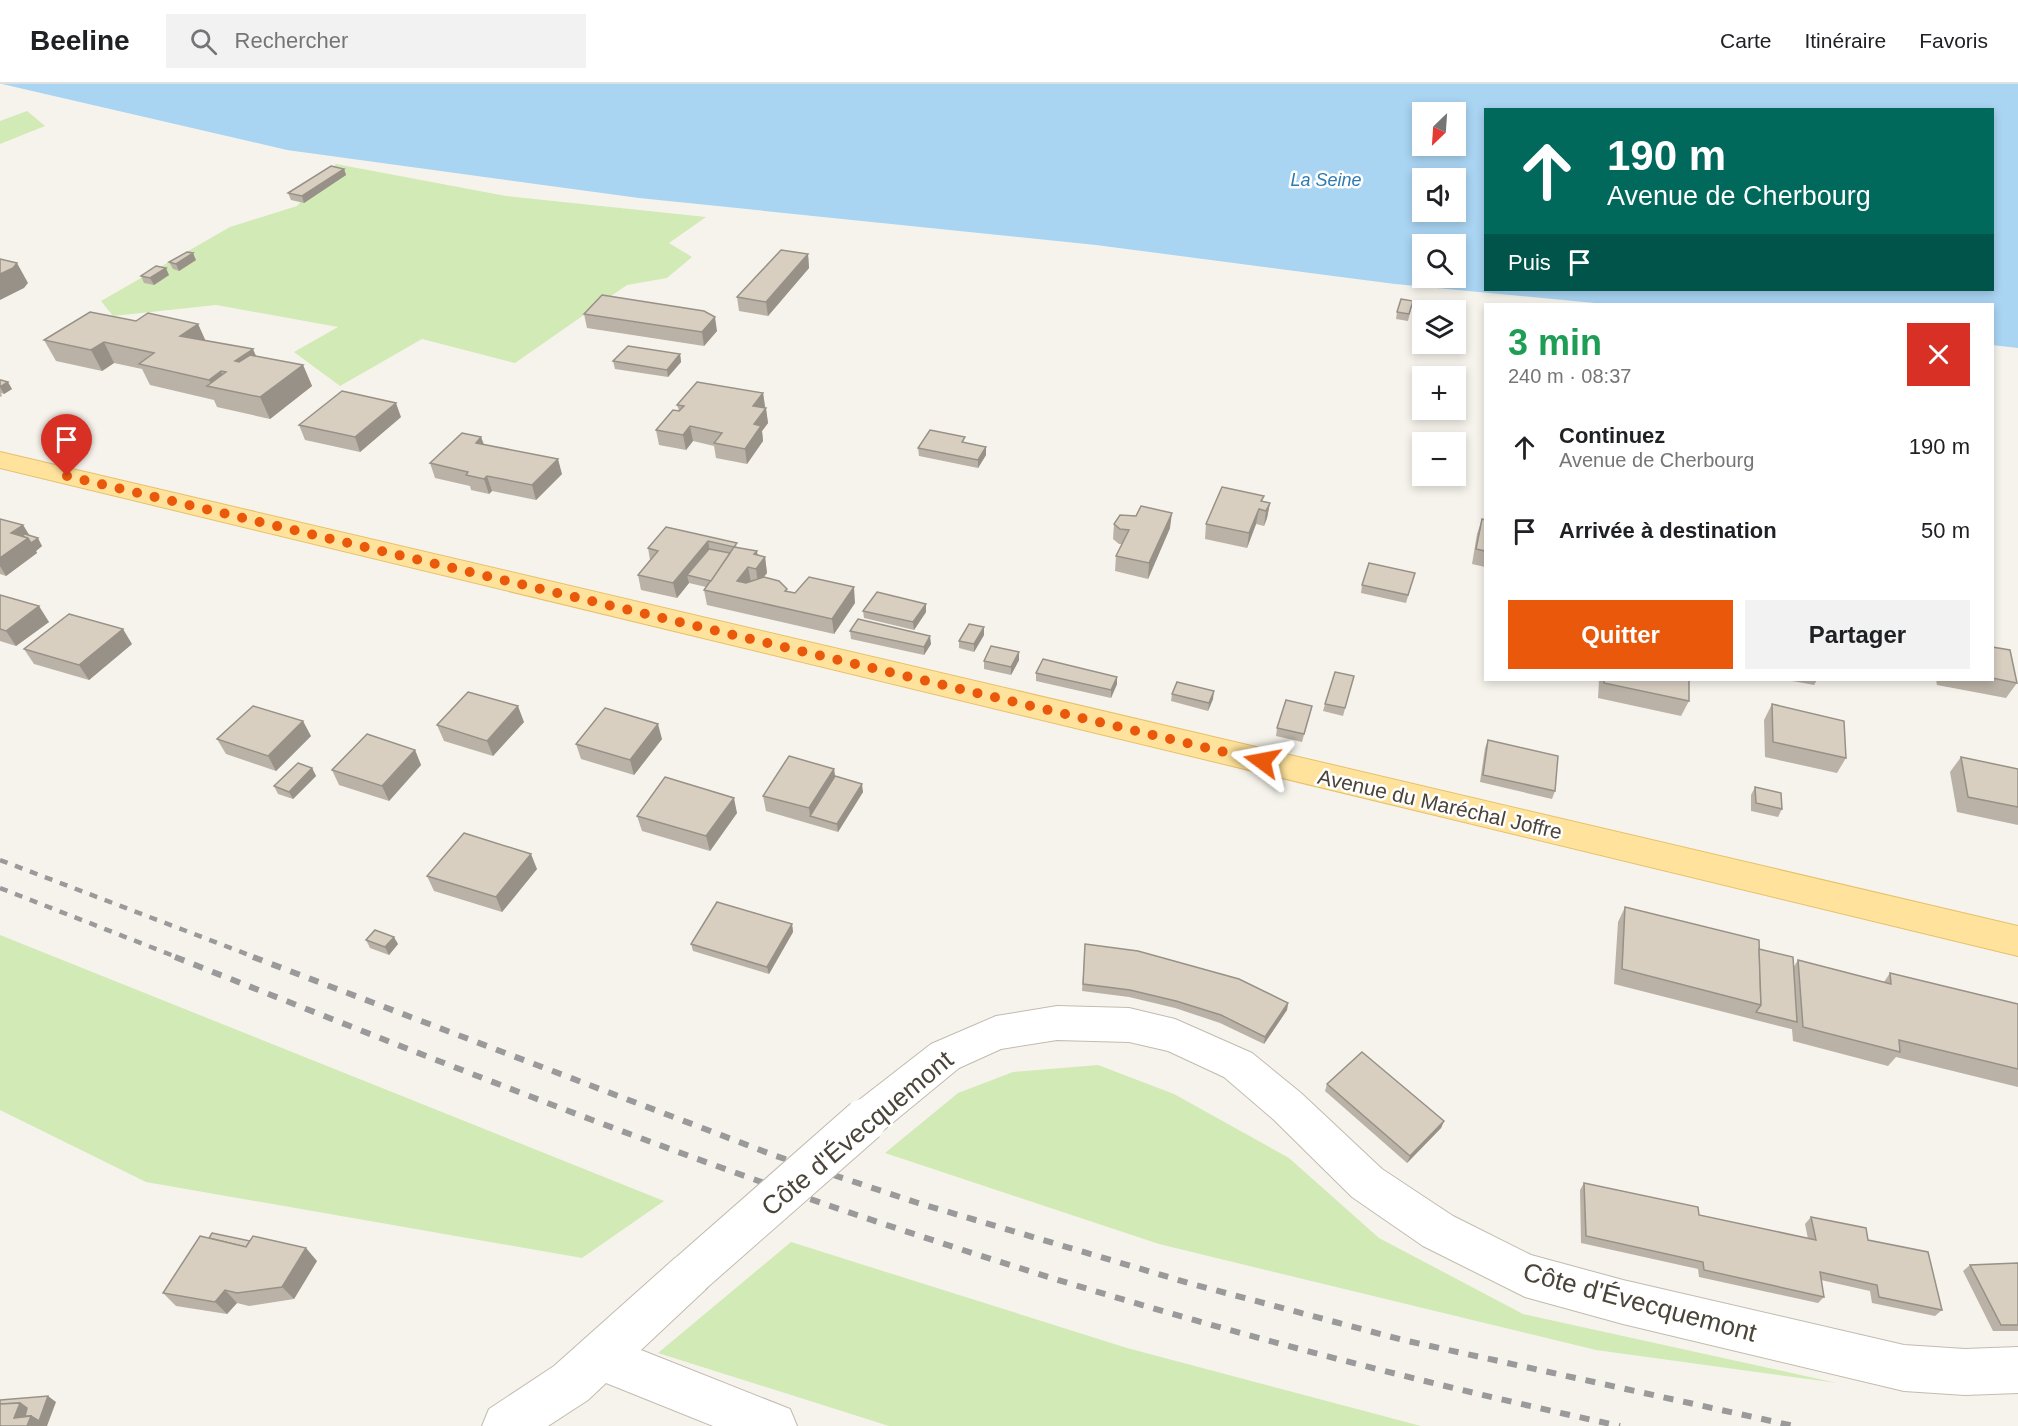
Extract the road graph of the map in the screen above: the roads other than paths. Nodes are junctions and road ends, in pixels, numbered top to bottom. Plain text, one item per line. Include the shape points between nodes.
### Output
1 (0, 460) edge
2 (2018, 941) edge
3 (598, 1356) junction
4 (2018, 1371) edge
5 (506, 1426) edge
6 (773, 1426) edge

1 - 2 main road, Avenue du Maréchal Joffre
3 - 4 street, Côte d'Évecquemont, bridge via 866,1120 945,1056 996,1033 1057,1023 1129,1025 1175,1036 1238,1065 1368,1183 1438,1231 1525,1275 1904,1368
3 - 5 street, Côte d'Évecquemont via 570,1383
3 - 6 street

